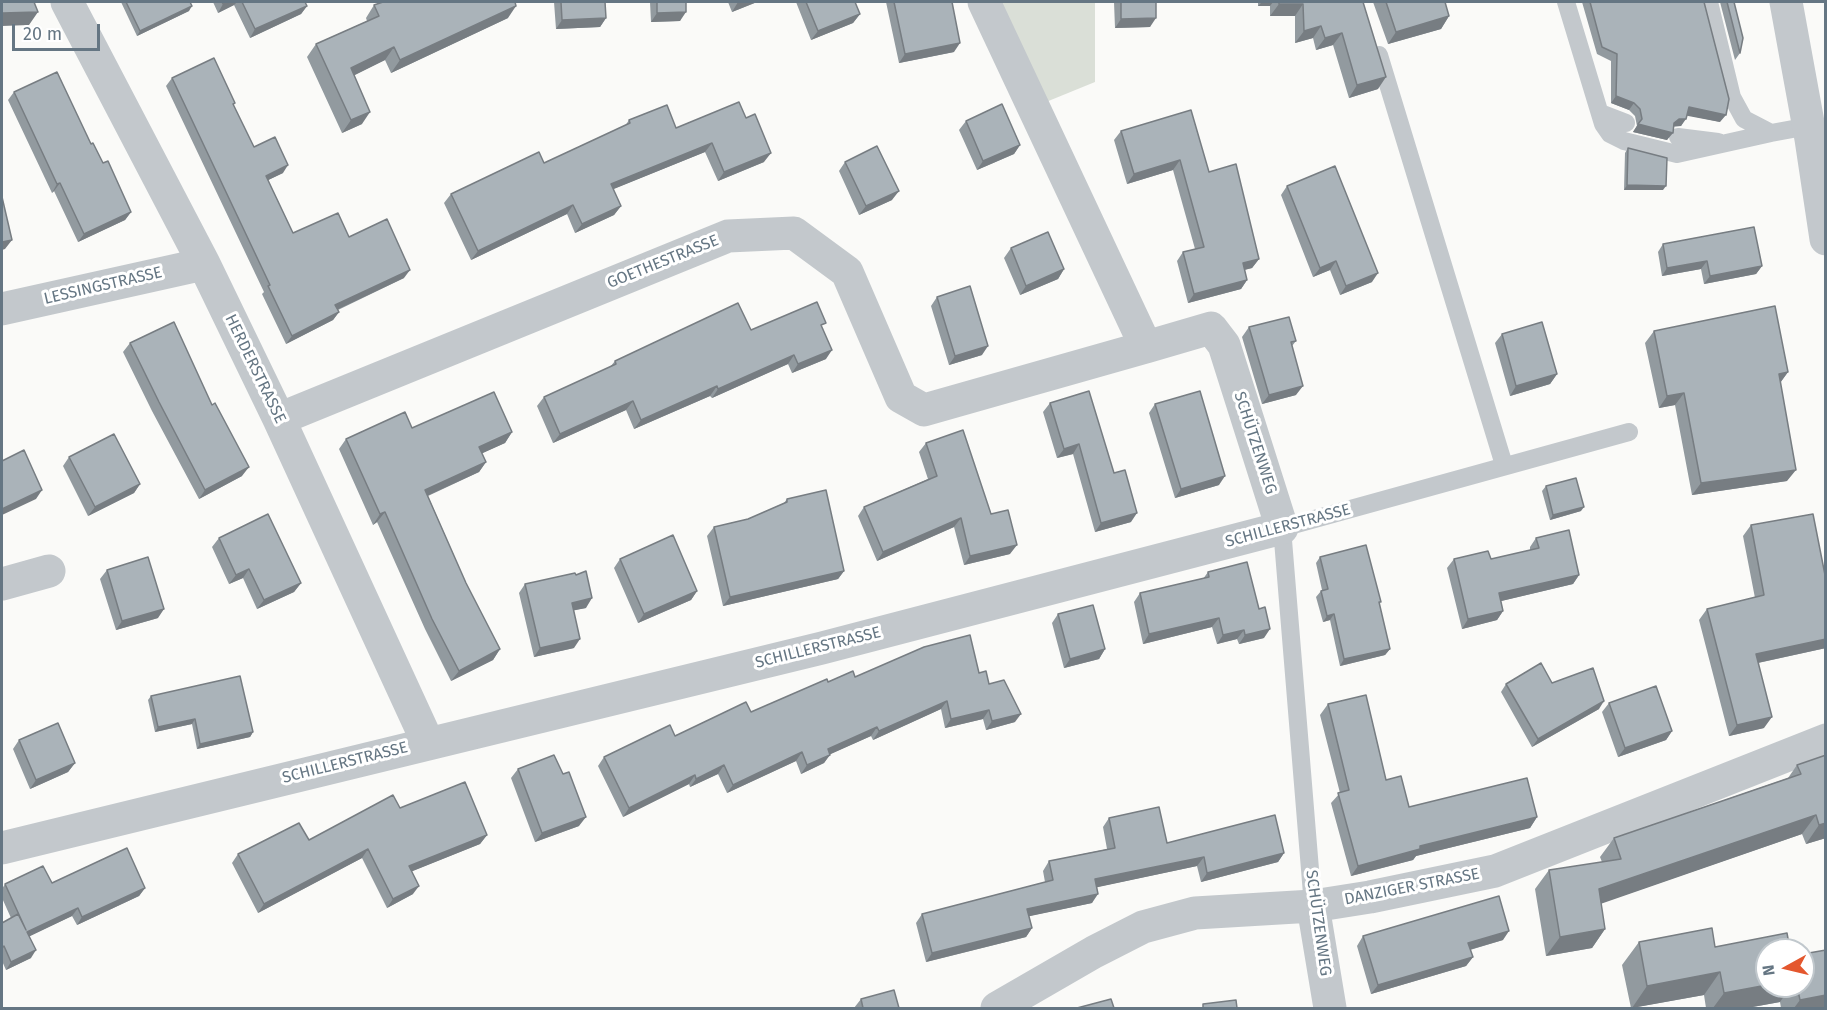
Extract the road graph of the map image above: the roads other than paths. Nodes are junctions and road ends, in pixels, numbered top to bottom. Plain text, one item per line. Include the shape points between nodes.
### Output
1 (67, 2) edge
2 (984, 2) edge
3 (1566, 2) edge
4 (1709, 2) edge
5 (1786, 2) edge
6 (1373, 35) edge
7 (1600, 113) junction
8 (1626, 123) dead end
9 (1809, 126) junction
10 (1772, 133) junction
11 (1678, 136) dead end
12 (1729, 143) junction
13 (1826, 238) edge
14 (204, 264) junction
15 (2, 309) edge
16 (1146, 347) junction
17 (279, 419) junction
18 (1629, 432) dead end
19 (1504, 465) junction
20 (1282, 528) junction
21 (49, 571) dead end
22 (2, 584) edge
23 (1826, 740) edge
24 (428, 743) junction
25 (2, 848) edge
26 (1313, 906) junction
27 (998, 1008) edge
28 (1330, 1008) edge

1 - 14 street, HERDERSTRASSE
2 - 16 street
3 - 7 lane
4 - 10 lane via 1732,97 1744,119
5 - 9 street
6 - 19 lane
7 - 8 lane
7 - 12 lane via 1610,134 1671,154
9 - 10 lane
9 - 13 street
10 - 12 lane
11 - 12 lane
14 - 15 street, LESSINGSTRASSE
14 - 17 street, HERDERSTRASSE
16 - 17 street, GOETHESTRASSE via 924,410 902,397 847,272 794,233 728,236
16 - 20 street, SCHÜTZENWEG via 1211,328 1224,345
17 - 24 street, HERDERSTRASSE
18 - 19 lane, SCHILLERSTRASSE
19 - 20 lane, SCHILLERSTRASSE
20 - 24 street, SCHILLERSTRASSE via 822,648
20 - 26 lane, SCHÜTZENWEG
21 - 22 street
23 - 26 street, DANZIGER STRASSE via 1495,871
24 - 25 street, SCHILLERSTRASSE
26 - 27 street, DANZIGER STRASSE via 1195,913 1143,927
26 - 28 street, SCHÜTZENWEG

